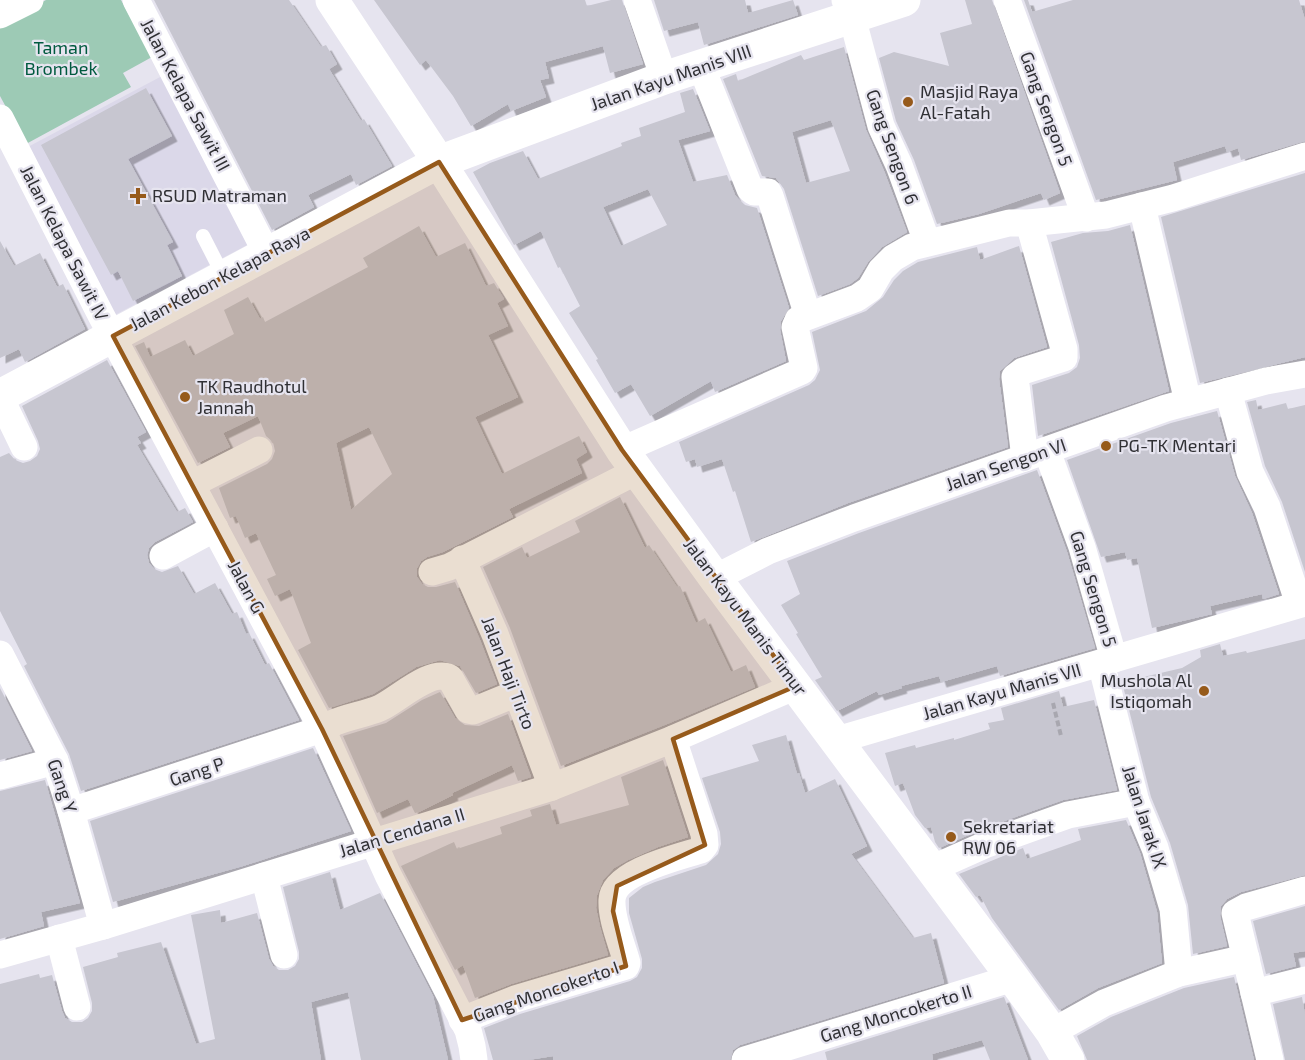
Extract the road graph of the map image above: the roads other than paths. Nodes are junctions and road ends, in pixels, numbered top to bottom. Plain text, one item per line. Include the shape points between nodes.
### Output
1 (30, 0) edge
2 (135, 0) edge
3 (332, 0) edge
4 (637, 0) edge
5 (904, 0) edge
6 (1007, 0) edge
7 (848, 8) edge
8 (0, 15) edge
9 (701, 66) junction
10 (664, 78) junction
11 (0, 118) edge
12 (1305, 156) edge
13 (439, 162) junction
14 (1142, 206) junction
15 (1086, 218) junction
16 (1029, 223) junction
17 (203, 236) dead end
18 (927, 242) junction
19 (267, 254) junction
20 (224, 277) junction
21 (808, 316) junction
22 (113, 336) junction
23 (1305, 374) edge
24 (1228, 391) junction
25 (0, 397) edge
26 (1188, 402) junction
27 (24, 447) dead end
28 (259, 450) dead end
29 (1036, 454) junction
30 (630, 460) junction
31 (192, 484) junction
32 (215, 528) junction
33 (163, 556) dead end
34 (462, 559) junction
35 (734, 568) junction
36 (432, 572) dead end
37 (1302, 604) edge
38 (0, 654) edge
39 (1107, 661) junction
40 (796, 686) junction
41 (517, 693) junction
42 (326, 727) junction
43 (673, 739) junction
44 (837, 740) junction
45 (54, 761) junction
46 (0, 776) edge
47 (552, 787) junction
48 (1136, 802) junction
49 (71, 812) junction
50 (373, 842) junction
51 (931, 869) junction
52 (264, 876) junction
53 (1305, 890) edge
54 (103, 926) junction
55 (59, 939) junction
56 (0, 955) edge
57 (284, 955) dead end
58 (1246, 958) junction
59 (1179, 973) junction
60 (1012, 978) junction
61 (1305, 980) edge
62 (1254, 993) junction
63 (77, 1007) dead end
64 (462, 1020) junction
65 (1052, 1032) junction
66 (474, 1060) edge
67 (745, 1060) edge
68 (1068, 1060) edge
69 (1270, 1060) edge

1 - 8 street
2 - 19 street, Jalan Kelapa Sawit III
3 - 13 street, Jalan Kayu Manis Timur
4 - 10 street
5 - 7 street, Jalan Kayu Manis VIII
6 - 15 street, Gang Sengon 5
7 - 9 street, Jalan Kayu Manis VIII
7 - 18 street, Gang Sengon 6 via 881,126
9 - 10 street, Jalan Kayu Manis VIII
9 - 21 street via 750,189 771,196
10 - 13 street, Jalan Kayu Manis VIII
11 - 22 street, Jalan Kelapa Sawit IV
12 - 14 street
13 - 19 street, Jalan Kebon Kelapa Raya
13 - 30 street, Jalan Kayu Manis Timur
14 - 15 street
14 - 26 street
15 - 16 street
16 - 18 street via 1009,223
16 - 29 street, Gang Sengon 5 via 1064,349 1064,358 1015,377
17 - 20 lane
18 - 21 street via 893,258 870,289 857,298
19 - 20 street, Jalan Kebon Kelapa Raya
20 - 22 street, Jalan Kebon Kelapa Raya
21 - 30 street via 798,320 795,327 802,371
22 - 25 street, Jalan Kebon Kelapa Raya
22 - 31 street, Jalan G
23 - 24 street, Jalan Sengon VI
24 - 26 street, Jalan Sengon VI
24 - 37 street via 1250,472
25 - 27 street
26 - 29 street, Jalan Sengon VI
28 - 31 street
29 - 35 street, Jalan Sengon VI via 854,518
29 - 39 street, Gang Sengon 5 via 1082,547
30 - 34 street
30 - 35 street, Jalan Kayu Manis Timur
31 - 32 street, Jalan G
32 - 33 street
32 - 42 street, Jalan G
34 - 36 street
34 - 41 street, Jalan Haji Tirto
35 - 40 street, Jalan Kayu Manis Timur
37 - 39 street, Jalan Kayu Manis VII
38 - 45 street, Gang Y
39 - 44 street, Jalan Kayu Manis VII
39 - 48 street, Jalan Jarak IX
40 - 43 street, Jalan Cendana II
40 - 44 street, Jalan Kayu Manis Timur
41 - 42 street via 473,711 468,710 450,678 429,679 379,709
41 - 47 street, Jalan Haji Tirto
42 - 49 street, Gang P
42 - 50 street, Jalan G
43 - 47 street, Jalan Cendana II
43 - 64 street, Gang Moncokerto I via 705,845 701,850 658,863 617,886 612,897 613,911 626,966 515,999
44 - 51 street, Jalan Kayu Manis Timur
45 - 46 street
45 - 49 street, Gang Y
47 - 50 street, Jalan Cendana II
48 - 51 street via 1068,815
48 - 59 street, Jalan Jarak IX via 1173,909
49 - 54 street, Gang Y
50 - 52 street, Jalan Cendana II
50 - 64 street, Jalan G
51 - 60 street, Jalan Kayu Manis Timur
52 - 54 street, Jalan Cendana II
52 - 57 street
53 - 58 street via 1235,913
54 - 55 street, Jalan Cendana II
55 - 56 street, Jalan Cendana II
55 - 63 street
58 - 59 street
58 - 62 street
59 - 65 street via 1104,1003
60 - 65 street, Jalan Kayu Manis Timur
60 - 67 street, Gang Moncokerto II
61 - 62 street
62 - 69 street
64 - 66 street, Jalan G
65 - 68 street, Jalan Kayu Manis Timur

